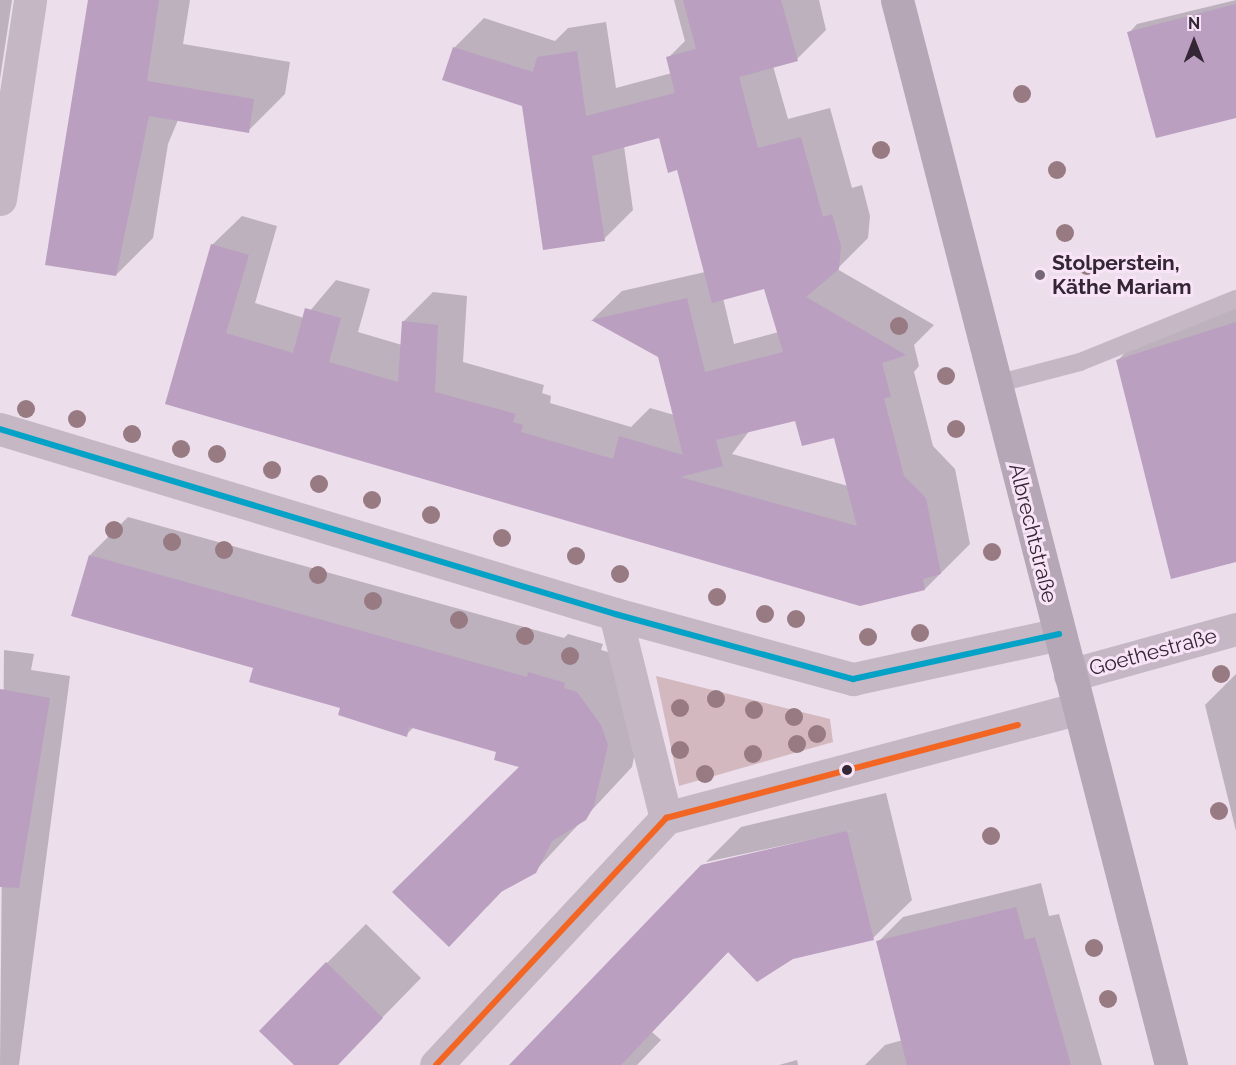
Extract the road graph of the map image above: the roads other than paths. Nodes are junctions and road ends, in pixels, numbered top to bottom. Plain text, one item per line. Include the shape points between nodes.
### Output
1 (30, 0) edge
2 (897, 0) edge
3 (0, 199) edge
4 (1236, 299) edge
5 (996, 384) junction
6 (0, 429) edge
7 (615, 614) junction
8 (1236, 629) edge
9 (1059, 634) junction
10 (1070, 675) junction
11 (1078, 708) junction
12 (666, 819) junction
13 (436, 1065) edge
14 (1171, 1065) edge

1 - 3 street
2 - 5 main road, Albrechtstraße
4 - 5 lane via 1080,362
5 - 9 main road, Albrechtstraße
6 - 7 street
7 - 9 street via 853,679
7 - 12 street
8 - 10 street, Goethestraße
9 - 10 main road, Albrechtstraße
10 - 11 main road, Albrechtstraße
11 - 12 street
11 - 14 main road, Albrechtstraße
12 - 13 street

